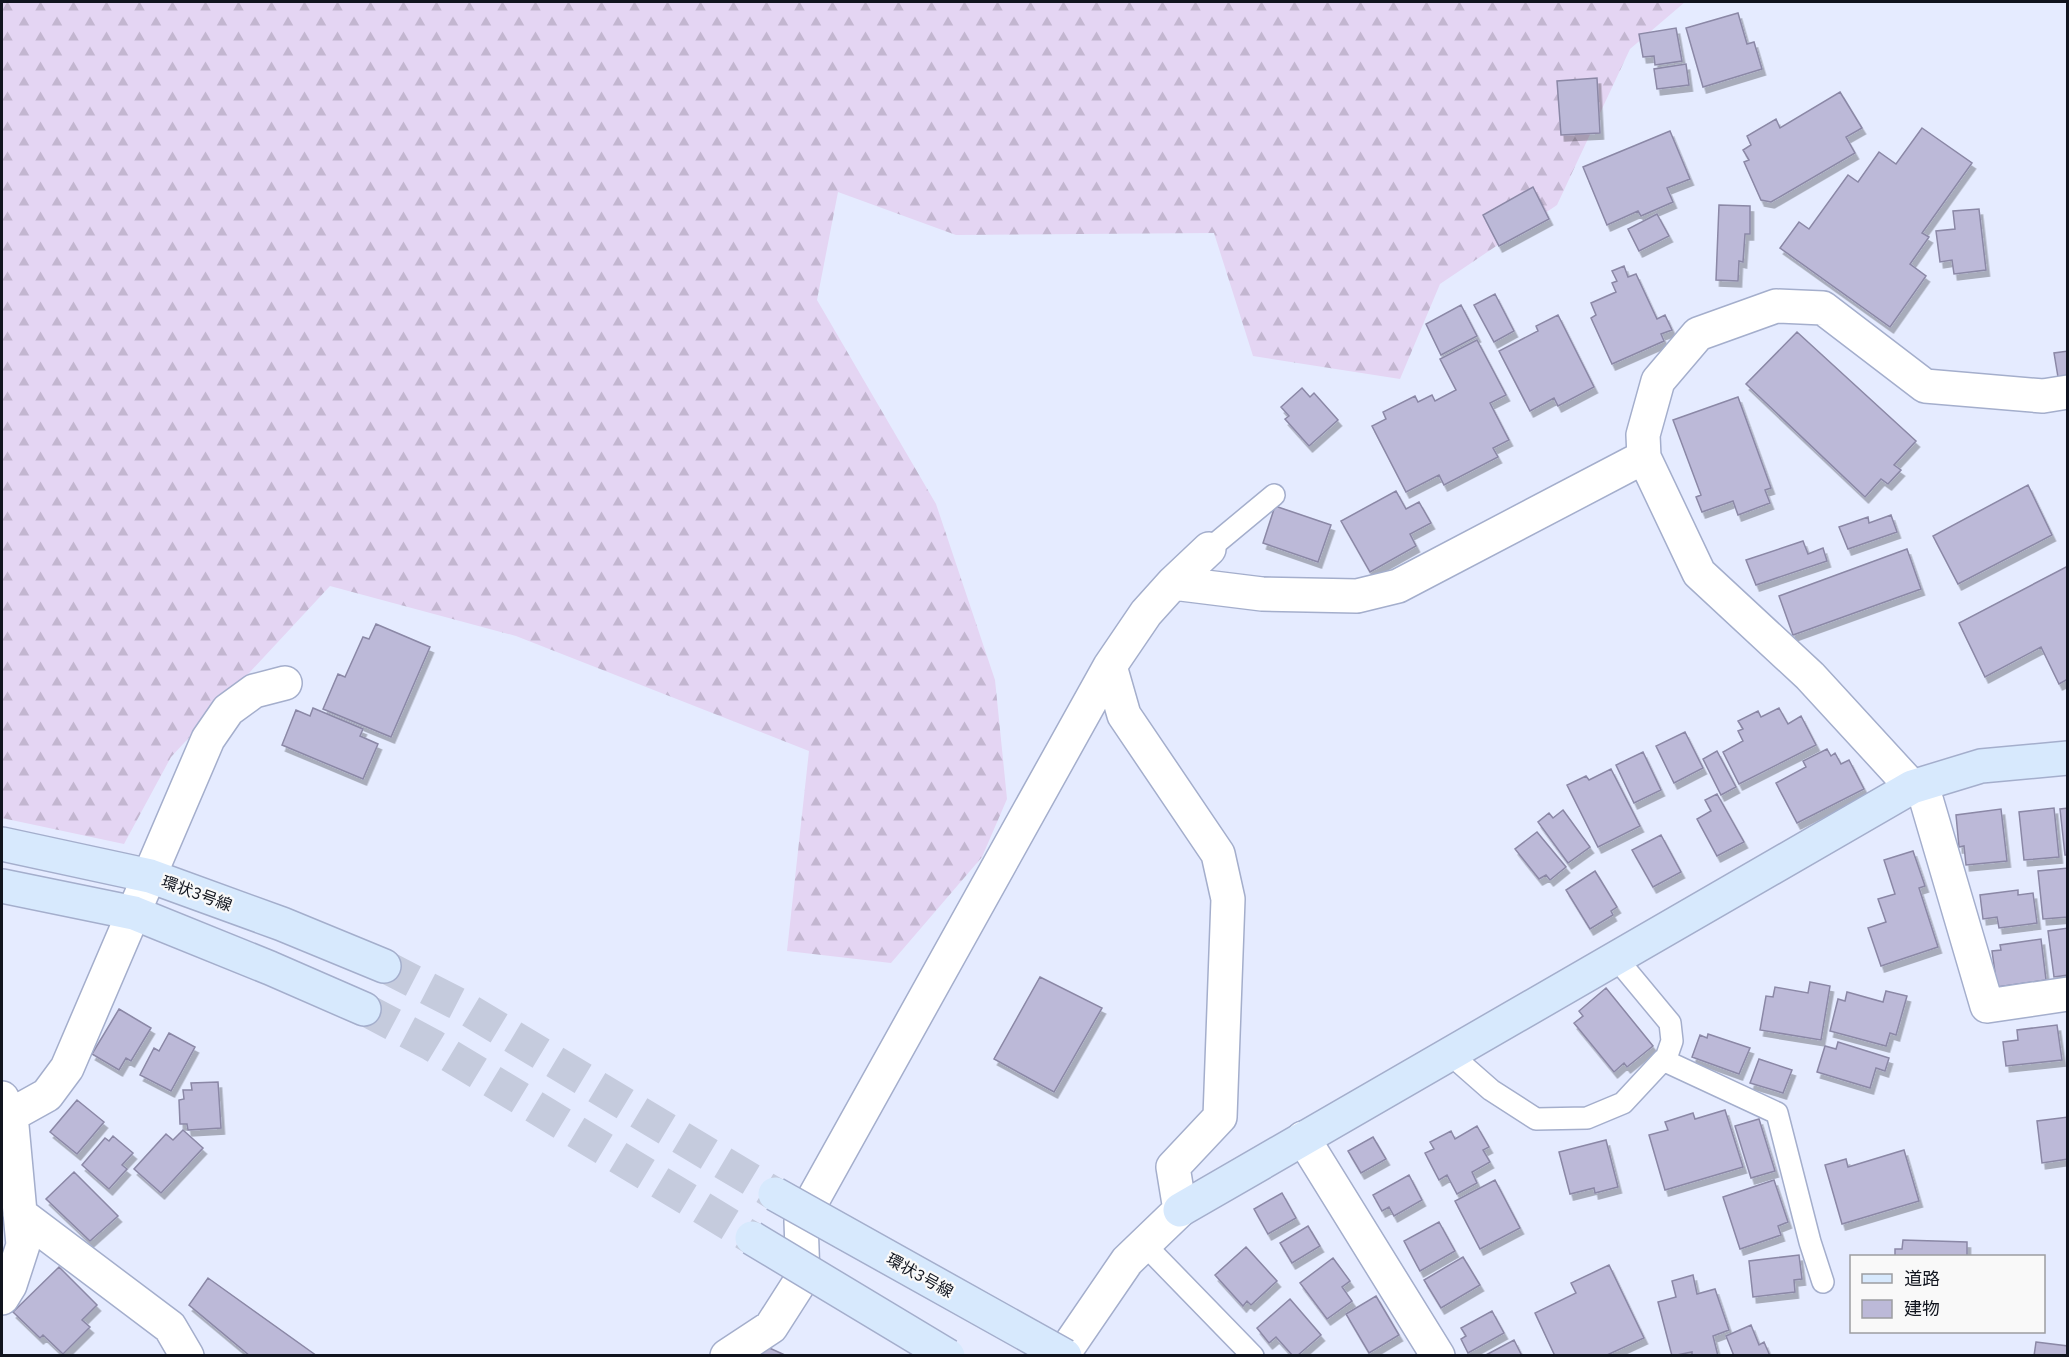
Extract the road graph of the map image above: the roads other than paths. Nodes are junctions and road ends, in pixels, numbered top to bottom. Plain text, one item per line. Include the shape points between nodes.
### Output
1 (2067, 392) edge
2 (1644, 457) junction
3 (1274, 495) dead end
4 (1209, 549) joint
5 (1173, 583) junction
6 (1110, 666) junction
7 (285, 683) dead end
8 (2067, 758) edge
9 (1917, 786) junction
10 (2, 844) edge
11 (150, 876) junction
12 (2, 886) edge
13 (134, 913) junction
14 (1616, 958) junction
15 (384, 966) tunnel mouth
16 (2067, 994) edge
17 (364, 1009) tunnel mouth
18 (1450, 1054) junction
19 (1665, 1061) junction
20 (6, 1106) edge
21 (1303, 1138) junction
22 (775, 1194) tunnel mouth
23 (1180, 1210) junction
24 (20, 1214) junction
25 (752, 1238) tunnel mouth
26 (1144, 1244) junction
27 (1824, 1282) dead end
28 (2, 1298) edge
29 (187, 1356) edge
30 (727, 1356) edge
31 (948, 1356) edge
32 (1064, 1356) edge
33 (1253, 1356) edge
34 (1438, 1356) edge

1 - 2 street via 2043,396 1925,386 1823,308 1776,306 1698,334 1658,381 1643,435
2 - 5 street via 1398,586 1358,596 1262,594
2 - 9 street via 1699,573 1810,676
3 - 4 lane
4 - 5 street
5 - 6 street via 1146,613
6 - 23 street via 1124,715 1218,854 1228,899 1220,1118 1173,1167
6 - 30 street via 801,1221 803,1277 771,1327
7 - 11 street via 254,691 228,710 208,740
8 - 9 street via 1981,766
9 - 14 street
9 - 16 street via 1987,1006
10 - 11 street, 環状3号線
11 - 13 street
11 - 15 street, 環状3号線
12 - 13 street
13 - 17 street
13 - 20 street via 67,1068 46,1095
14 - 18 street
14 - 19 lane via 1670,1023 1672,1041
18 - 19 lane via 1491,1090 1536,1119 1587,1118 1623,1103
18 - 21 street
19 - 27 lane via 1777,1113
20 - 24 street
21 - 23 street
21 - 34 street
22 - 32 street, 環状3号線, bridge
23 - 26 street
24 - 28 street via 23,1245
24 - 29 street via 170,1327
25 - 31 street, bridge
26 - 32 street via 1127,1261
26 - 33 lane

